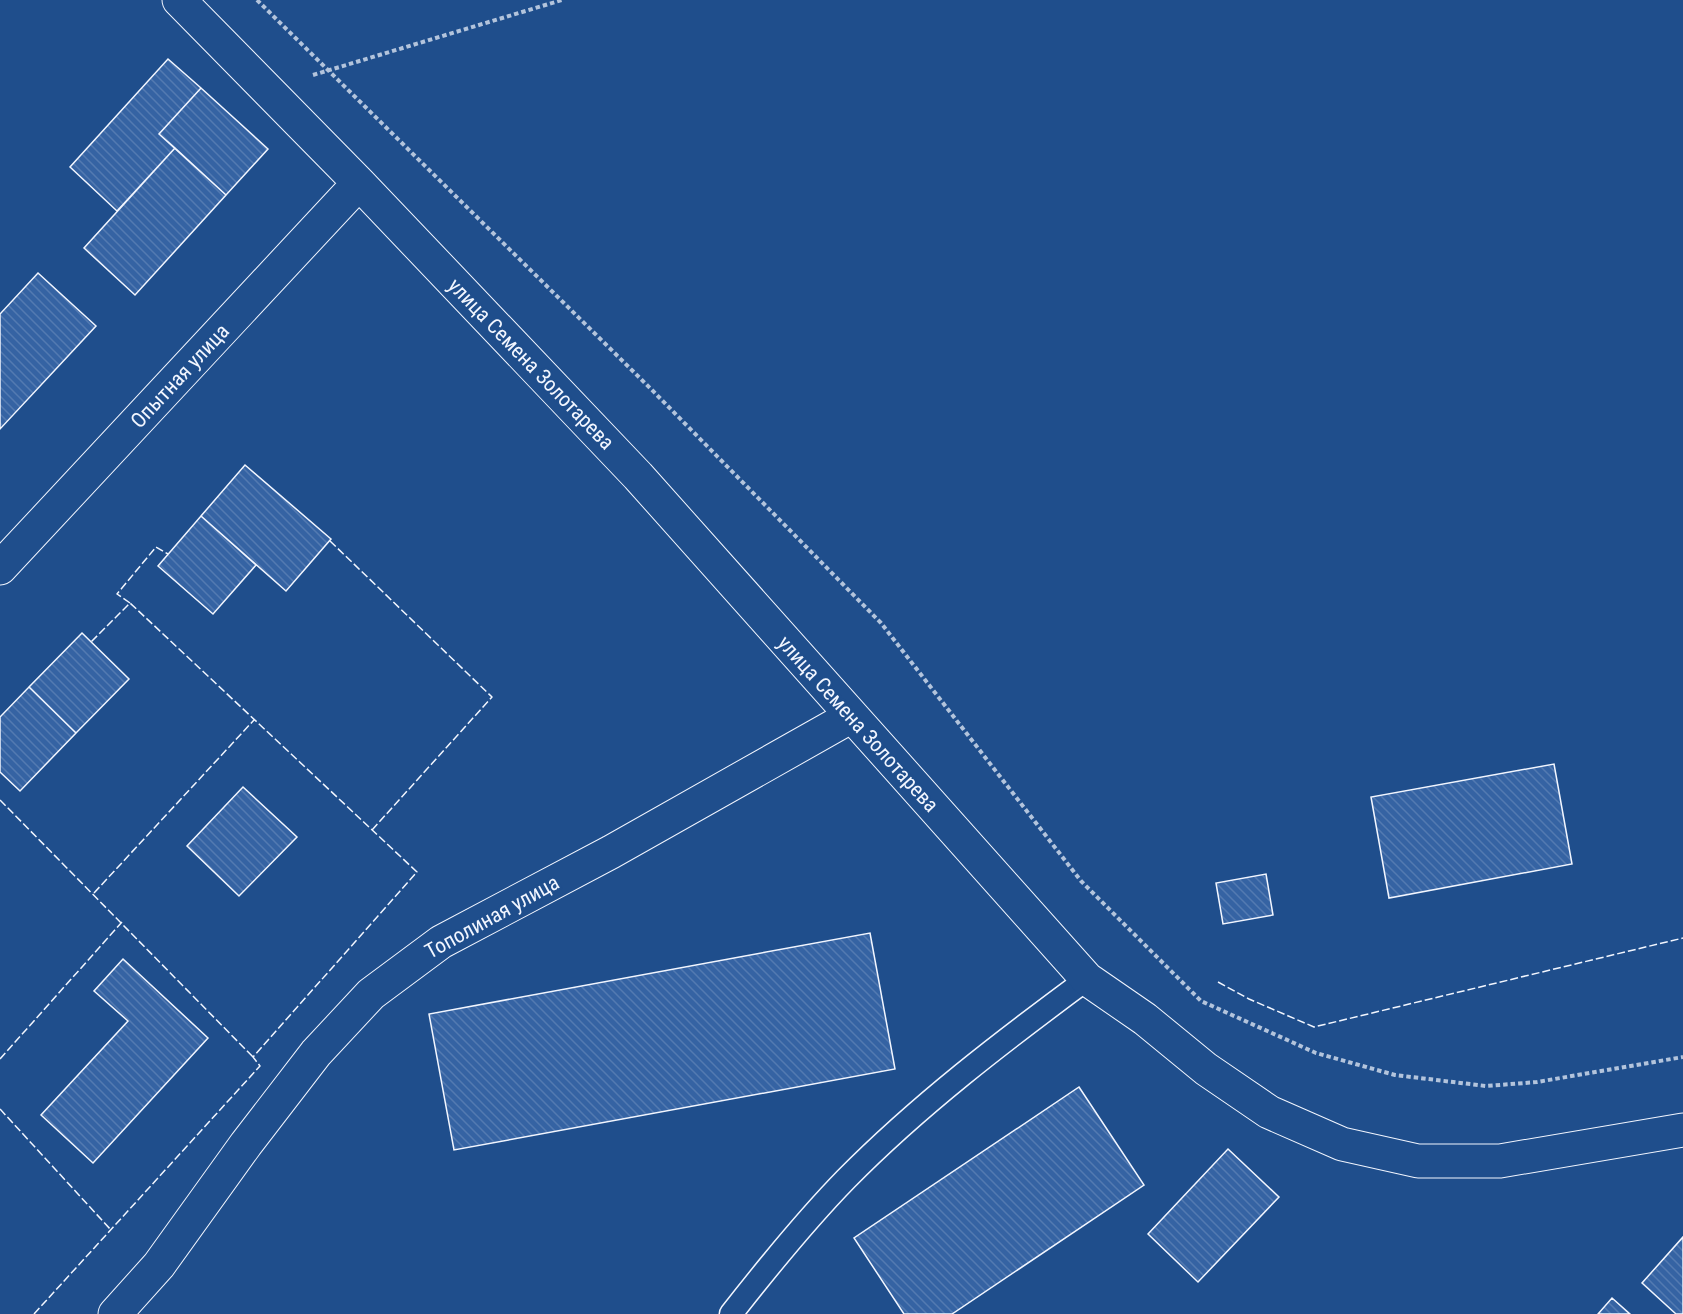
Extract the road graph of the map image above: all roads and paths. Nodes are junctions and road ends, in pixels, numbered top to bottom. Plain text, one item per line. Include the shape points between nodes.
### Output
1 (178, 0) edge
2 (257, 0) edge
3 (562, 0) edge
4 (328, 72) junction
5 (261, 84) junction
6 (359, 183) junction
7 (0, 568) edge
8 (850, 717) junction
9 (1087, 979) junction
10 (1683, 1058) edge
11 (1683, 1130) edge
12 (115, 1314) edge
13 (731, 1314) edge

1 - 5 street, улица Семена Золотарева
2 - 4 path
3 - 4 path
4 - 5 path
4 - 10 path via 651,389 881,623 1081,881 1201,1000 1316,1053 1395,1075 1485,1086 1537,1082
5 - 6 street, улица Семена Золотарева
6 - 7 street, Опытная улица
6 - 8 street, улица Семена Золотарева via 638,476
8 - 9 street, улица Семена Золотарева
8 - 12 street, Тополиная улица via 611,852 441,942 371,994 316,1053 159,1265
9 - 11 street, улица Семена Золотарева via 1269,1112 1342,1144 1418,1161 1500,1161
9 - 13 lane via 997,1046 887,1140 788,1243

